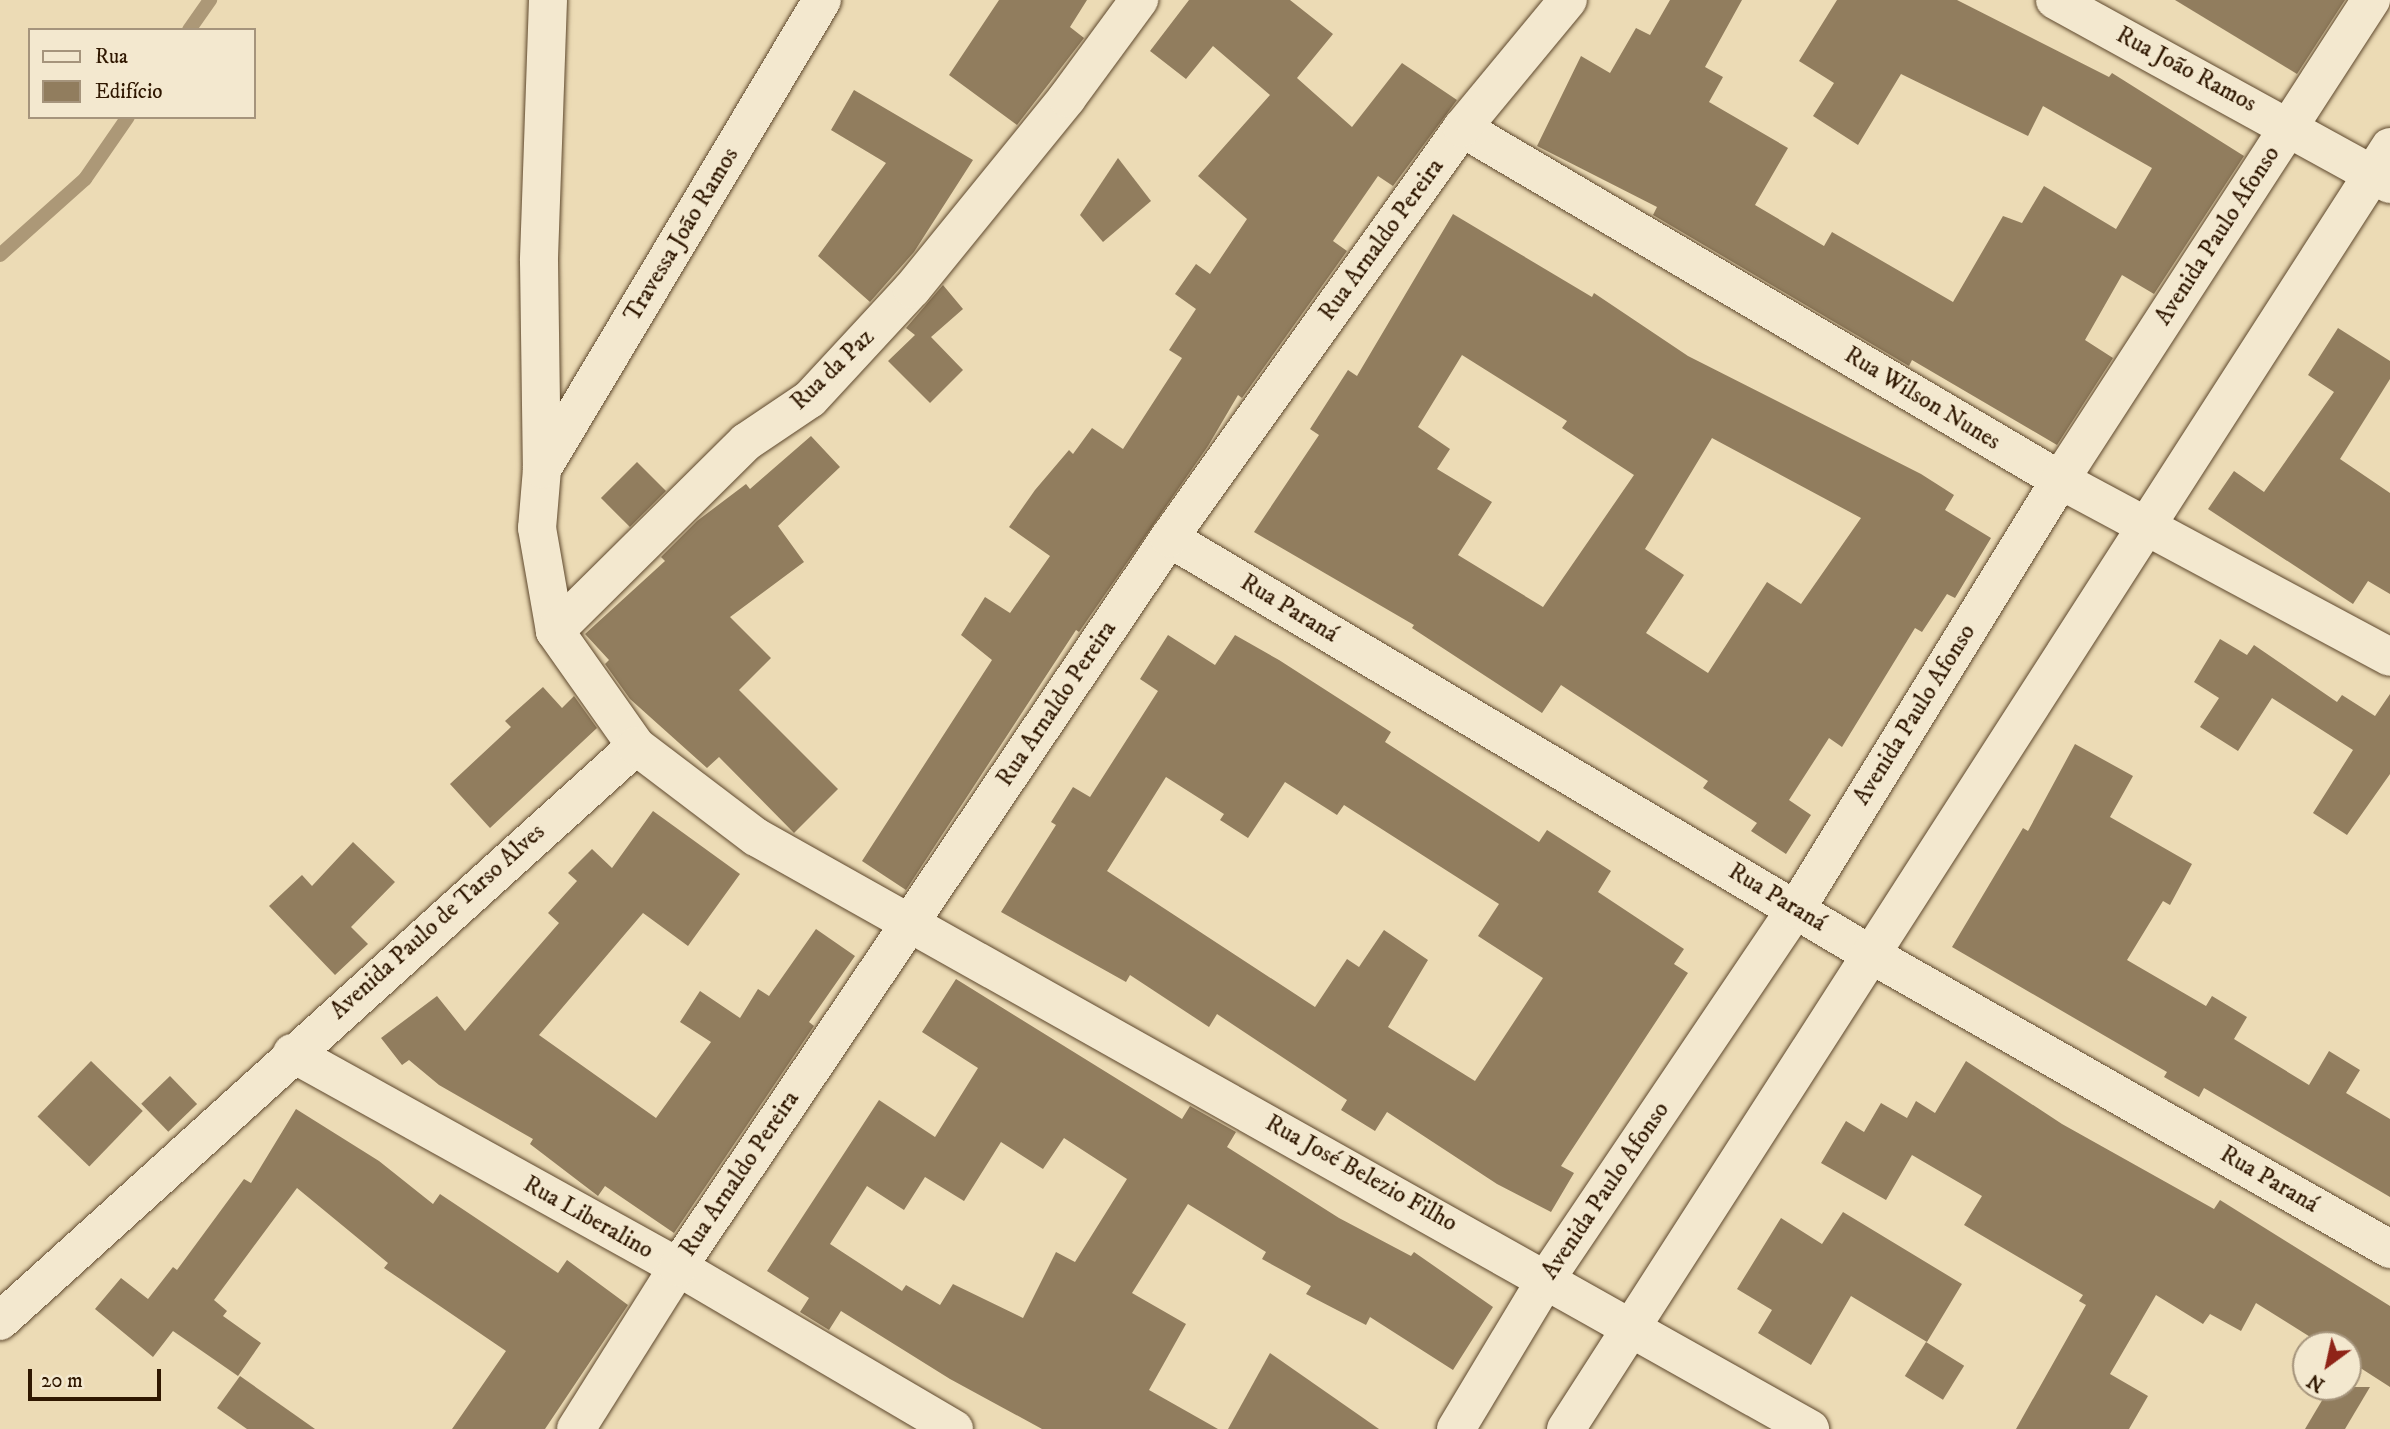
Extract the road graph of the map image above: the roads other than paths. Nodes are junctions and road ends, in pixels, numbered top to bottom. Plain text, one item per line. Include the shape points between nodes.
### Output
1 (548, 0) edge
2 (822, 0) edge
3 (1139, 0) edge
4 (1568, 0) edge
5 (2054, 0) edge
6 (2371, 0) edge
7 (2289, 125) junction
8 (1462, 128) junction
9 (2385, 169) edge
10 (542, 469) junction
11 (2060, 481) junction
12 (2149, 526) junction
13 (1169, 538) junction
14 (555, 631) junction
15 (2390, 657) edge
16 (636, 746) junction
17 (1796, 909) junction
18 (911, 921) junction
19 (1870, 954) junction
20 (292, 1054) junction
21 (2390, 1249) edge
22 (678, 1267) junction
23 (1546, 1279) junction
24 (0, 1321) edge
25 (1630, 1329) junction
26 (576, 1429) edge
27 (954, 1429) edge
28 (1457, 1429) edge
29 (1566, 1429) edge
30 (1810, 1429) edge

1 - 10 street via 539,261
2 - 10 street, Travessa João Ramos
3 - 14 street, Rua da Paz via 1067,98 903,299 810,399 746,442
4 - 8 street, Rua Arnaldo Pereira
5 - 7 street, Rua João Ramos
6 - 7 street, Avenida Paulo Afonso
7 - 9 street, Rua João Ramos
7 - 11 street, Avenida Paulo Afonso
8 - 11 street, Rua Wilson Nunes
8 - 13 street, Rua Arnaldo Pereira
9 - 12 street
10 - 14 street via 537,528
11 - 12 street, Rua Wilson Nunes
11 - 17 street, Avenida Paulo Afonso
12 - 15 street, Rua Wilson Nunes
12 - 19 street
13 - 17 street, Rua Paraná
13 - 18 street, Rua Arnaldo Pereira
14 - 16 street
16 - 18 street via 756,837
16 - 20 street, Avenida Paulo de Tarso Alves via 589,783 468,901
17 - 19 street, Rua Paraná
17 - 23 street, Avenida Paulo Afonso
18 - 22 street, Rua Arnaldo Pereira
18 - 23 street, Rua José Belezio Filho
19 - 21 street, Rua Paraná
19 - 25 street
20 - 22 street, Rua Liberalino
20 - 24 street, Avenida Paulo de Tarso Alves
22 - 26 street, Rua Arnaldo Pereira
22 - 27 street, Rua Liberalino
23 - 25 street, Rua José Belezio Filho
23 - 28 street, Avenida Paulo Afonso
25 - 29 street
25 - 30 street, Rua José Belezio Filho

